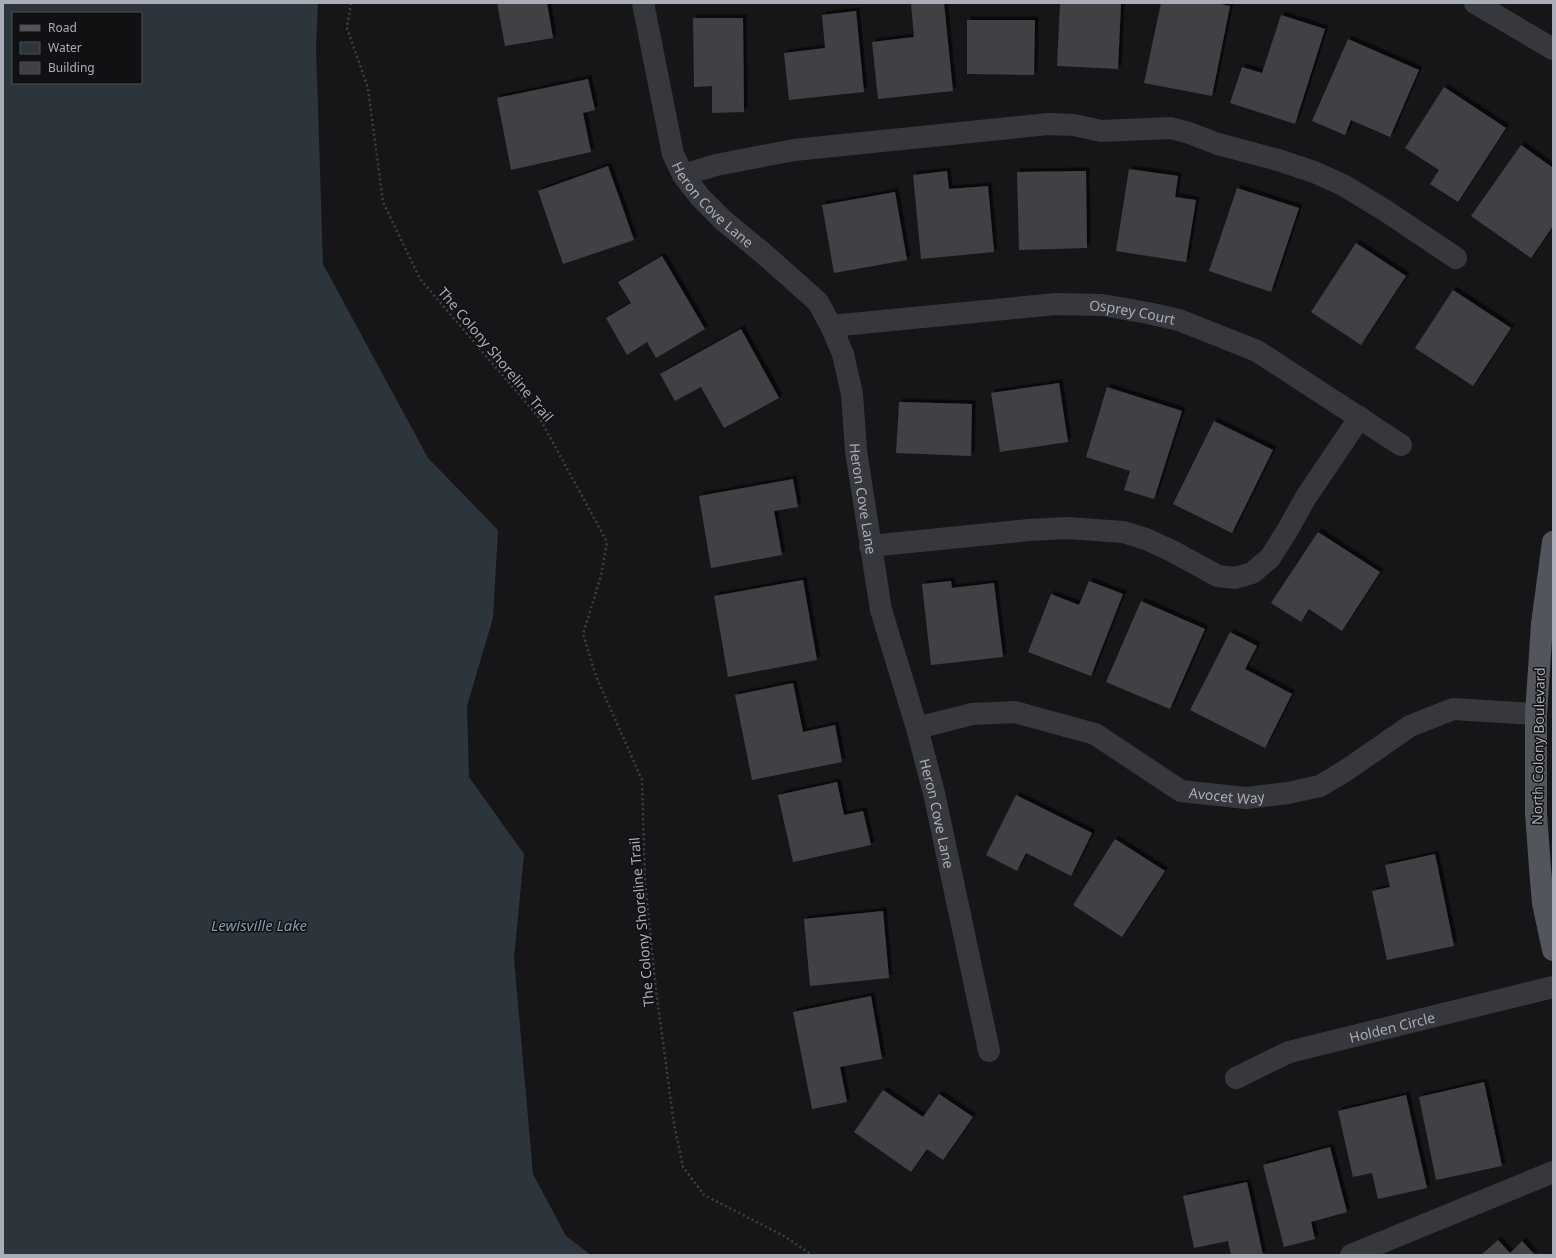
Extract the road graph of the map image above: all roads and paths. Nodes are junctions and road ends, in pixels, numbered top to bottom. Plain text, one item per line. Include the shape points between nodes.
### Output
1 (351, 3) edge
2 (643, 3) edge
3 (1474, 3) edge
4 (1553, 49) edge
5 (683, 175) junction
6 (1456, 258) dead end
7 (831, 326) junction
8 (1360, 417) junction
9 (1401, 445) dead end
10 (1553, 542) edge
11 (870, 546) junction
12 (1536, 714) junction
13 (917, 728) junction
14 (1546, 867) edge
15 (1553, 950) edge
16 (1553, 986) edge
17 (989, 1051) dead end
18 (1236, 1078) dead end
19 (1553, 1172) edge
20 (812, 1255) edge
21 (1351, 1255) edge

1 - 20 path, The Colony Shoreline Trail via 347,28 368,88 383,202 420,279 540,419 607,542 601,576 583,634 596,676 642,780 645,881 656,990 674,1124 683,1167 704,1195 784,1236
2 - 5 street, Heron Cove Lane via 673,154
3 - 4 street
5 - 6 street via 716,164 794,150 1048,124 1074,125 1101,131 1171,128 1278,160 1343,185
5 - 7 street, Heron Cove Lane via 724,222 818,302
7 - 8 street, Osprey Court via 1056,304 1110,306 1179,320 1257,351
7 - 11 street, Heron Cove Lane via 843,354 852,394 856,451
8 - 9 street, Osprey Court
8 - 11 street via 1270,558 1252,573 1235,578 1218,576 1172,550 1123,532 1068,528 1029,530
10 - 12 main road, North Colony Boulevard via 1542,624
11 - 13 street, Heron Cove Lane via 881,610
12 - 13 street, Avocet Way via 1453,709 1410,726 1320,786 1246,798 1181,790 1095,734 1015,712 972,714
12 - 14 main road, North Colony Boulevard via 1536,814
13 - 17 street, Heron Cove Lane via 934,794
14 - 15 main road, North Colony Boulevard via 1543,903
16 - 18 street, Holden Circle via 1289,1052
19 - 21 street

